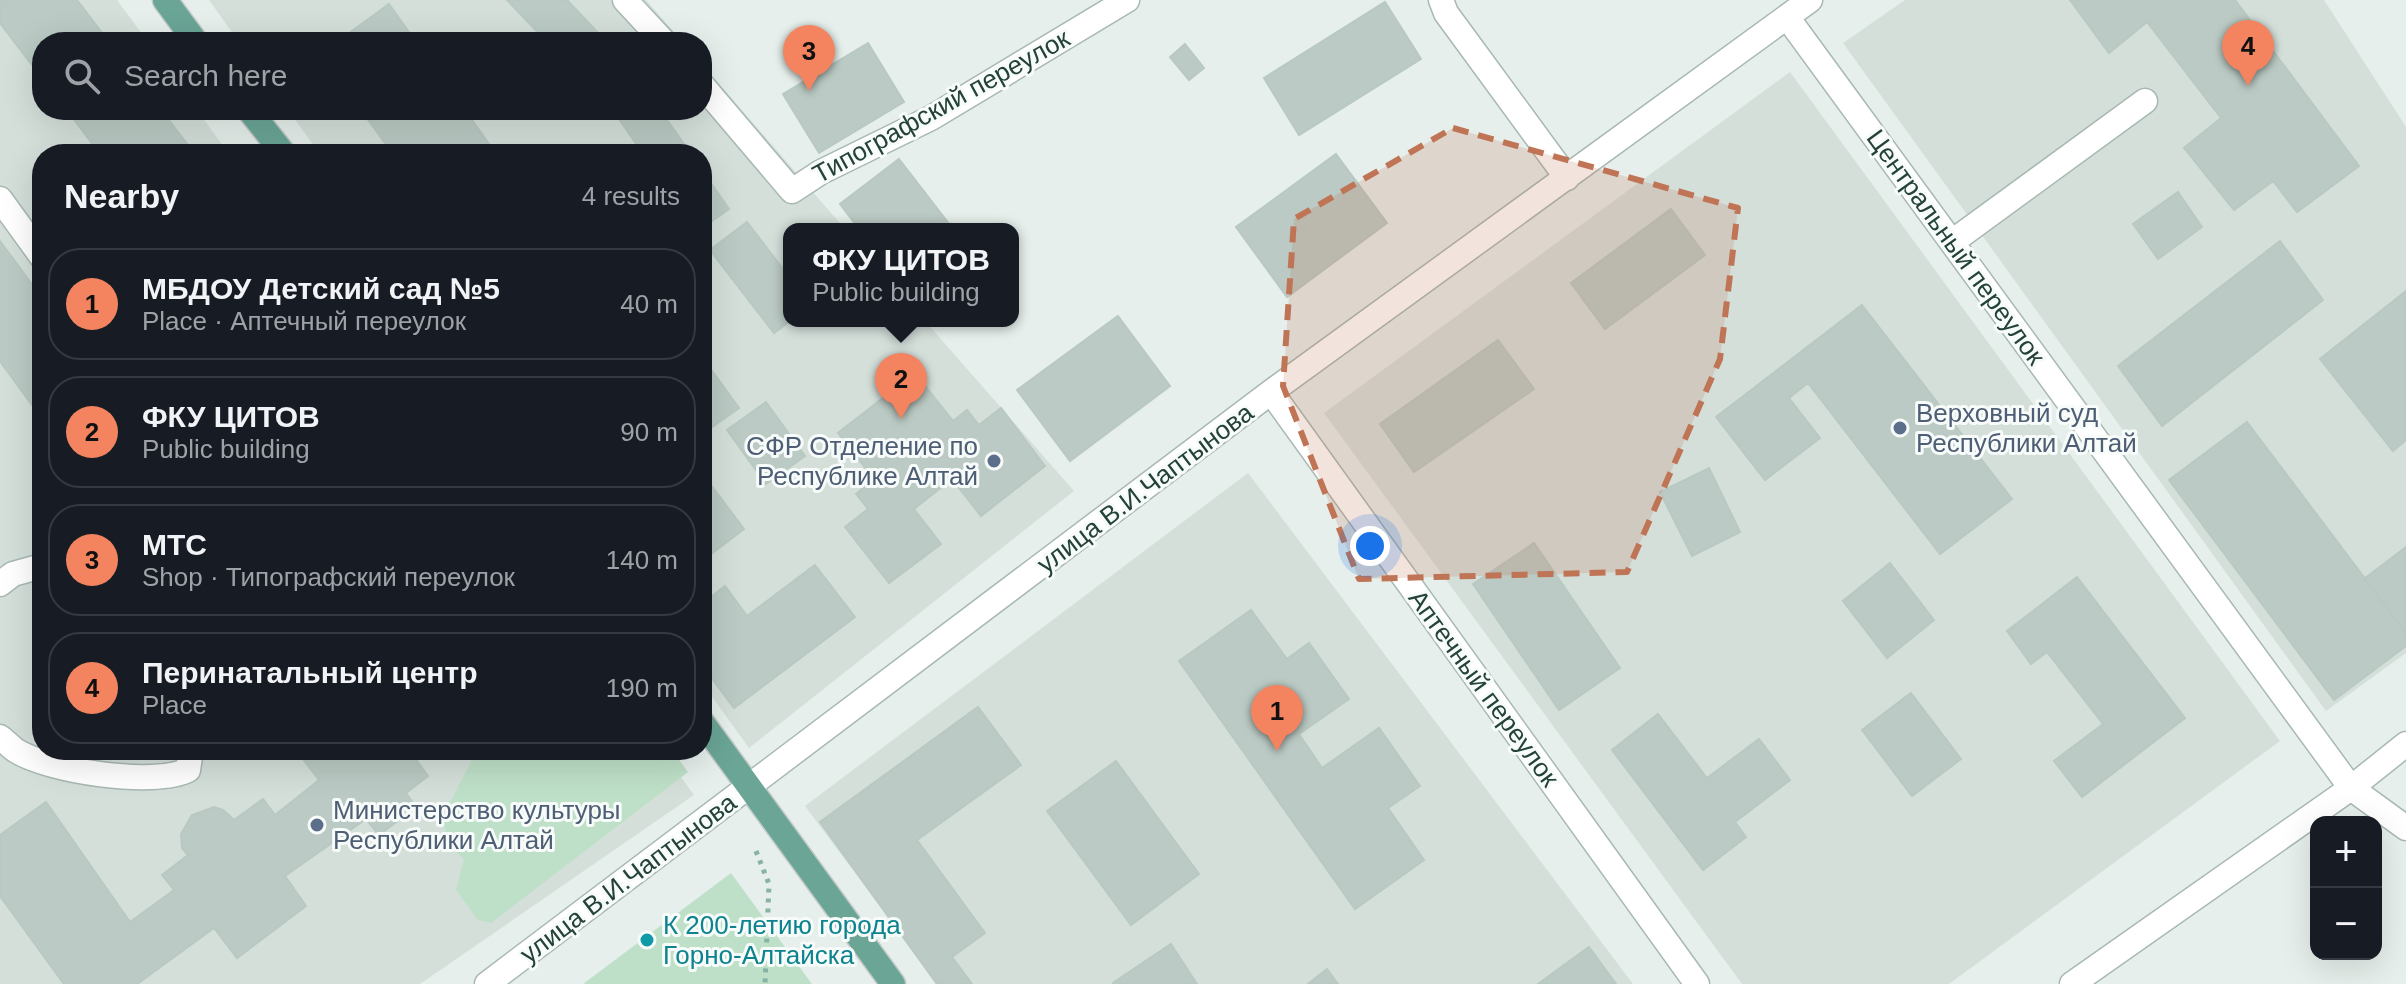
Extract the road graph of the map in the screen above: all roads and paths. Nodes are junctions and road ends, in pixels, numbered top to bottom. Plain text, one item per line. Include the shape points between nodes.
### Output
1 (165, 0) edge
2 (625, 0) edge
3 (1127, 0) edge
4 (1441, 0) edge
5 (1810, 0) edge
6 (1787, 17) junction
7 (189, 32) edge
8 (655, 32) edge
9 (712, 97) edge
10 (2145, 101) dead end
11 (257, 120) edge
12 (276, 144) edge
13 (1567, 178) junction
14 (0, 199) edge
15 (1952, 242) junction
16 (32, 243) edge
17 (1271, 392) junction
18 (32, 569) edge
19 (0, 584) edge
20 (712, 736) edge
21 (0, 737) edge
22 (2406, 744) edge
23 (32, 756) edge
24 (44, 760) edge
25 (190, 760) edge
26 (749, 786) junction
27 (2351, 788) junction
28 (2406, 828) edge
29 (754, 846) dead end
30 (487, 984) edge
31 (765, 984) edge
32 (893, 984) edge
33 (1697, 984) edge
34 (2072, 984) edge

1 - 7 main road
2 - 8 street
3 - 9 street, Типографский переулок via 931,118 792,191
4 - 13 street
5 - 6 street, улица В.И.Чаптынова
6 - 13 street, улица В.И.Чаптынова
6 - 15 street, Центральный переулок
10 - 15 street
11 - 12 main road
13 - 17 street, улица В.И.Чаптынова
14 - 16 street
15 - 27 street, Центральный переулок
17 - 26 street, улица В.И.Чаптынова
17 - 33 street, Аптечный переулок
18 - 19 street
20 - 26 main road
21 - 23 street
22 - 27 street
24 - 25 street via 118,776 174,777 188,770
26 - 30 street, улица В.И.Чаптынова
26 - 32 main road
27 - 28 street, Центральный переулок
27 - 34 street
29 - 31 path via 769,884

